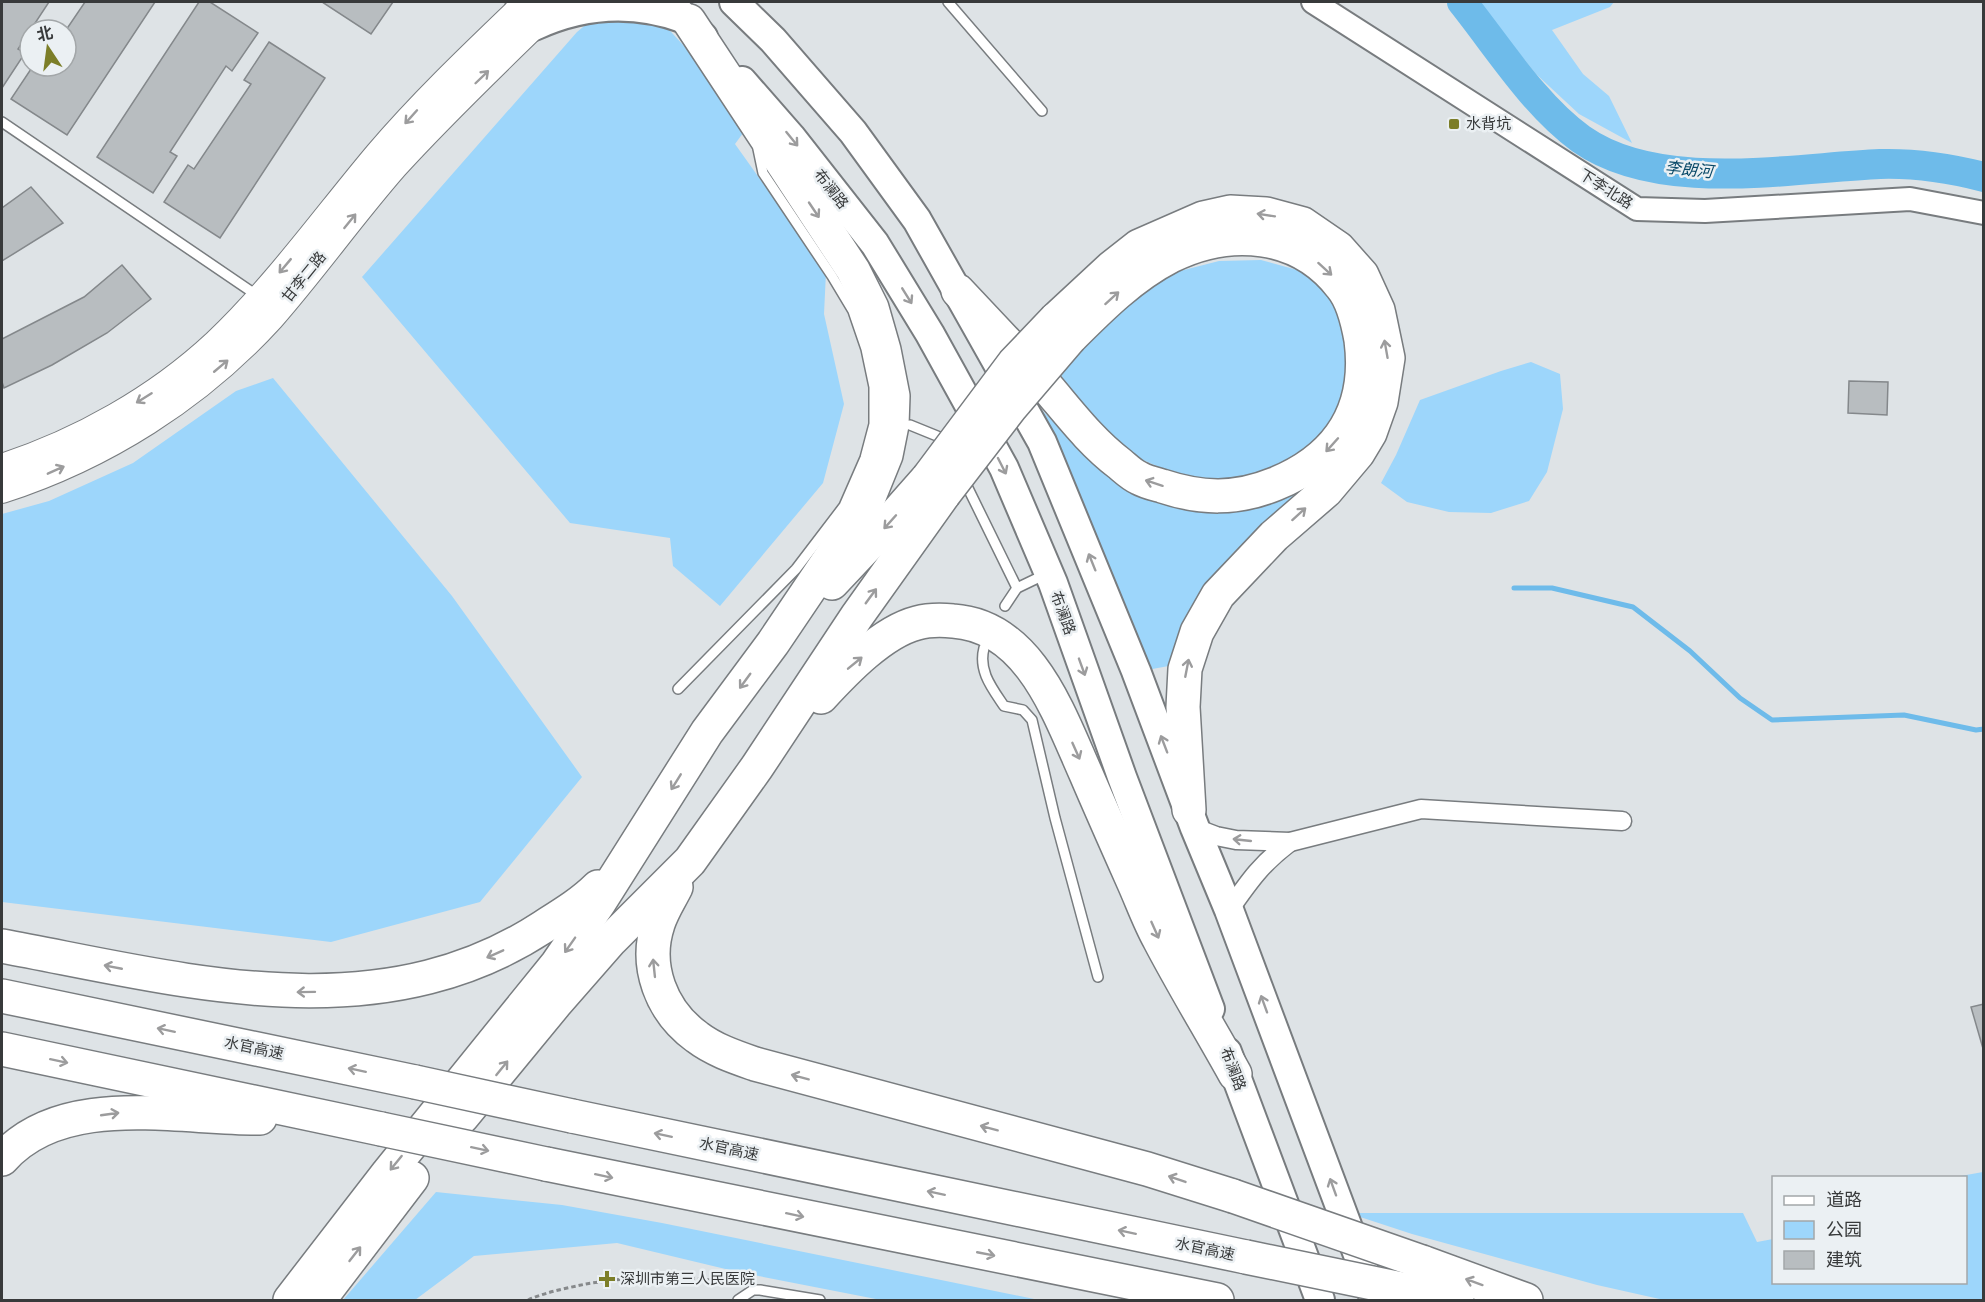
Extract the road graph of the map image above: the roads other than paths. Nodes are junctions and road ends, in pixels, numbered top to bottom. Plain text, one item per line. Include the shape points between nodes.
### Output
1 (560, 2) edge
2 (734, 2) edge
3 (948, 2) edge
4 (1313, 2) edge
5 (526, 9) edge
6 (679, 11) edge
7 (1042, 111) dead end
8 (750, 115) junction
9 (2, 122) edge
10 (1983, 213) edge
11 (958, 291) junction
12 (259, 297) junction
13 (1063, 329) junction
14 (910, 425) dead end
15 (2, 467) edge
16 (936, 486) junction
17 (2, 490) edge
18 (1048, 573) junction
19 (1017, 588) junction
20 (1005, 606) dead end
21 (773, 643) junction
22 (984, 648) dead end
23 (678, 689) dead end
24 (757, 767) junction
25 (1192, 819) junction
26 (1623, 821) dead end
27 (639, 841) junction
28 (1290, 842) junction
29 (690, 861) junction
30 (1229, 910) junction
31 (2, 946) edge
32 (1098, 977) dead end
33 (2, 996) edge
34 (2, 1048) edge
35 (1235, 1074) junction
36 (324, 1117) junction
37 (2, 1160) edge
38 (1422, 1278) junction
39 (290, 1300) edge
40 (319, 1300) edge
41 (738, 1300) edge
42 (820, 1300) edge
43 (1217, 1300) edge
44 (1320, 1300) edge
45 (1375, 1300) edge
46 (1457, 1300) edge
47 (1526, 1300) edge

1 - 5 main road, 甘李二路
2 - 11 main road via 773,40 853,132 917,220
3 - 7 lane
4 - 10 street, 下李北路 via 1637,209 1705,211 1910,199
5 - 6 main road via 558,15 611,3
5 -> 12 main road, 甘李二路 via 421,106
17 -> 5 main road, 甘李二路 via 84,458 135,430 230,359 270,318 436,122
6 - 8 highway
6 -> 18 main road, 布澜路 via 791,137 875,244 1004,468
8 -> 21 highway via 853,270 872,308 893,396 892,424 878,478 854,523
8 - 23 lane via 763,173 853,311 866,349 877,424 844,506 796,568
9 - 12 lane
13 -> 11 highway via 1135,277 1172,256 1214,240 1252,238 1294,247 1323,266 1343,288 1358,323 1364,361 1360,398 1345,430 1326,452 1293,477 1257,491 1215,497 1176,491 1138,478 1104,452
25 -> 11 main road via 1042,442
12 -> 15 main road, 甘李二路 via 216,343 168,383 74,438
13 - 16 highway, bridge via 1011,407
25 -> 13 highway via 1184,688 1185,669 1197,632 1218,595 1326,490 1370,433 1381,402 1388,358 1378,310 1362,275 1338,248 1303,224 1266,214 1230,212 1203,218 1139,246 1111,268
14 - 19 lane via 942,438
16 -> 21 highway via 882,530
24 -> 16 highway via 857,616
18 - 19 lane
18 -> 35 main road, 布澜路
19 - 20 lane
21 -> 27 highway via 707,732
22 - 32 lane via 982,666 989,684 1004,706 1023,710 1032,720
24 - 29 highway
24 -> 35 highway via 848,667 899,630 918,622 964,622 987,630 1012,646 1033,669 1061,717 1159,939
28 -> 25 street via 1216,836
25 - 30 main road
26 - 28 street via 1421,809
27 -> 31 highway via 592,893 530,936 459,967 378,988 300,992 215,986
27 -> 39 highway via 557,964
28 - 30 street via 1252,876
38 -> 29 highway, bridge via 1233,1196 1147,1169 755,1065 722,1051 696,1036 675,1016 660,994 653,973 658,923
40 -> 29 highway via 414,1175 555,1004 611,940
45 -> 30 main road
38 -> 33 highway, 水官高速, bridge via 1246,1257
34 -> 36 highway
35 - 44 main road, 布澜路
37 -> 36 highway via 11,1149 40,1130 75,1118 166,1113 230,1118
36 -> 43 highway, bridge
38 - 46 highway, 水官高速
47 -> 38 highway
41 - 42 lane via 753,1290

